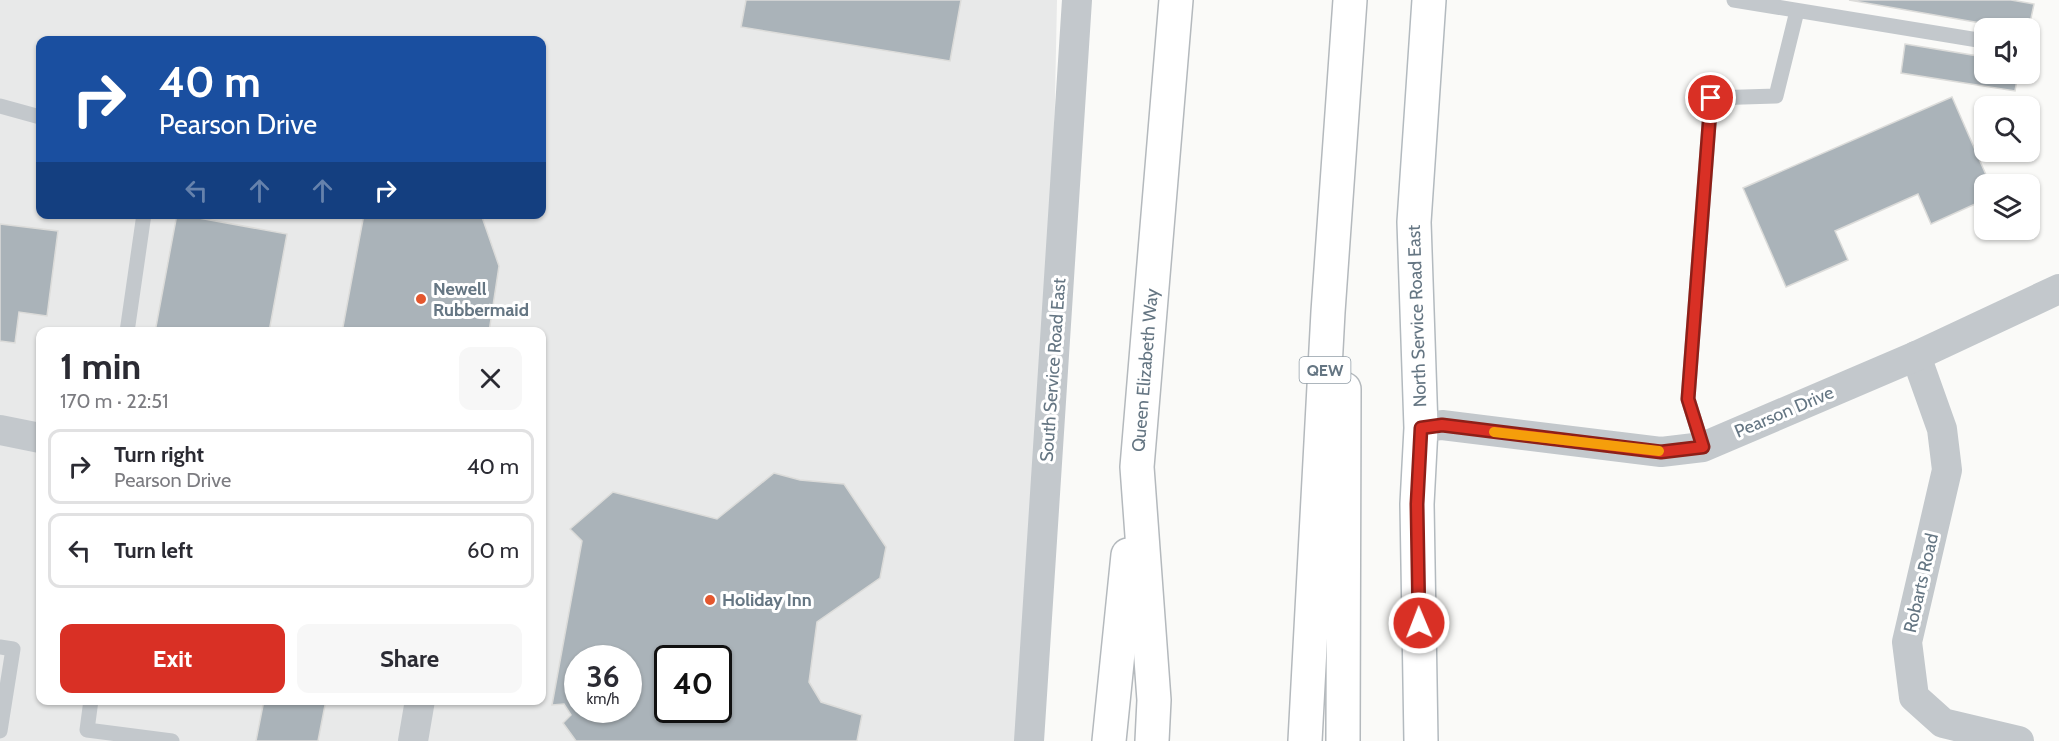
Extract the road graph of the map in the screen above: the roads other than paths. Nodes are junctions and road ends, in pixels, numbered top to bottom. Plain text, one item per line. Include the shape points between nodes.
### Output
1 (1077, 0) edge
2 (1176, 0) edge
3 (1350, 0) edge
4 (1429, 0) edge
5 (1734, 0) edge
6 (1797, 11) junction
7 (1974, 40) edge
8 (0, 106) edge
9 (36, 116) edge
10 (143, 219) edge
11 (2059, 290) edge
12 (1328, 312) junction
13 (128, 327) edge
14 (1916, 356) junction
15 (1421, 428) junction
16 (0, 430) edge
17 (36, 437) edge
18 (1703, 447) junction
19 (1137, 467) junction
20 (0, 646) edge
21 (90, 705) edge
22 (419, 705) edge
23 (0, 731) edge
24 (172, 741) edge
25 (413, 741) edge
26 (1029, 741) edge
27 (1109, 741) edge
28 (1152, 741) edge
29 (1305, 741) edge
30 (1342, 741) edge
31 (1421, 741) edge
32 (2019, 741) edge

1 - 26 street, South Service Road East
2 - 19 main road, Queen Elizabeth Way
3 - 12 main road, QEW
4 - 15 main road, North Service Road East via 1414,222
5 - 6 lane
6 - 7 lane
6 - 18 lane via 1776,96 1711,98 1688,399
8 - 9 lane
10 - 13 lane
11 - 14 street, Pearson Drive
12 - 29 main road, QEW
12 - 30 main road via 1345,393
14 - 18 street, Pearson Drive
14 - 32 street, Robarts Road via 1942,429 1947,470 1907,642 1914,697 1943,723
15 - 18 street, Pearson Drive via 1442,425 1661,452
15 - 31 main road, North Service Road East via 1417,504
16 - 17 street
19 - 27 main road
19 - 28 main road, Queen Elizabeth Way via 1154,700
20 - 23 lane via 13,649
21 - 24 lane via 87,730
22 - 25 street

